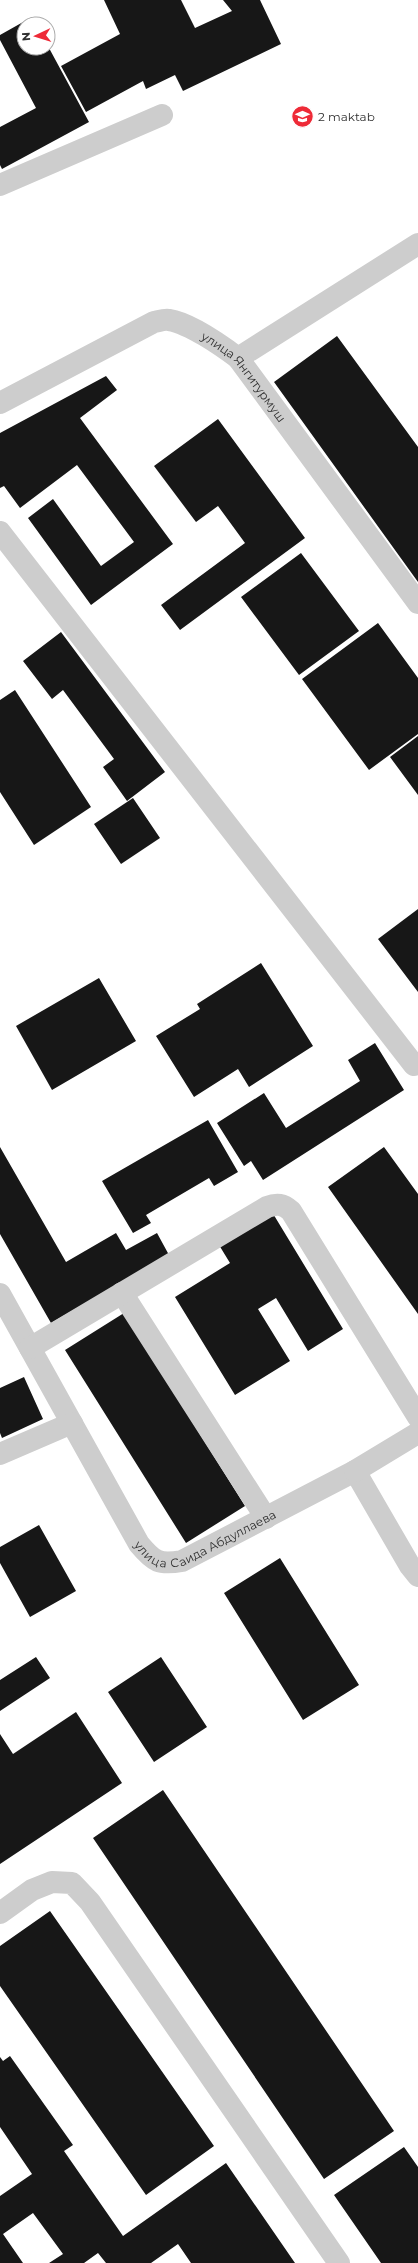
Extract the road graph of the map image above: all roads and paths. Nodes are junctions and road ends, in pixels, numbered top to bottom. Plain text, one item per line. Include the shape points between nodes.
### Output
1 (162, 115) dead end
2 (0, 185) edge
3 (418, 244) edge
4 (238, 358) junction
5 (0, 403) edge
6 (0, 532) edge
7 (418, 603) edge
8 (414, 1065) dead end
9 (122, 1293) junction
10 (0, 1294) edge
11 (30, 1348) junction
12 (418, 1417) edge
13 (72, 1423) junction
14 (418, 1433) edge
15 (0, 1454) edge
16 (355, 1471) junction
17 (266, 1518) junction
18 (418, 1576) edge
19 (0, 1913) edge
20 (339, 2263) edge

1 - 2 street
3 - 4 street
4 - 5 street, улица Янгитурмуш via 220,344 180,324 169,320 154,322
4 - 7 street, улица Янгитурмуш
6 - 8 street
9 - 11 street
9 - 12 street via 266,1207 284,1205 291,1211
9 - 17 street
10 - 11 street, улица Саида Абдуллаева
11 - 13 street, улица Саида Абдуллаева
13 - 15 street
13 - 17 street, улица Саида Абдуллаева via 139,1544 152,1559 166,1564 182,1561
14 - 16 street, улица Саида Абдуллаева
16 - 17 street, улица Саида Абдуллаева
16 - 18 street
19 - 20 street via 32,1890 52,1882 72,1883 90,1902

